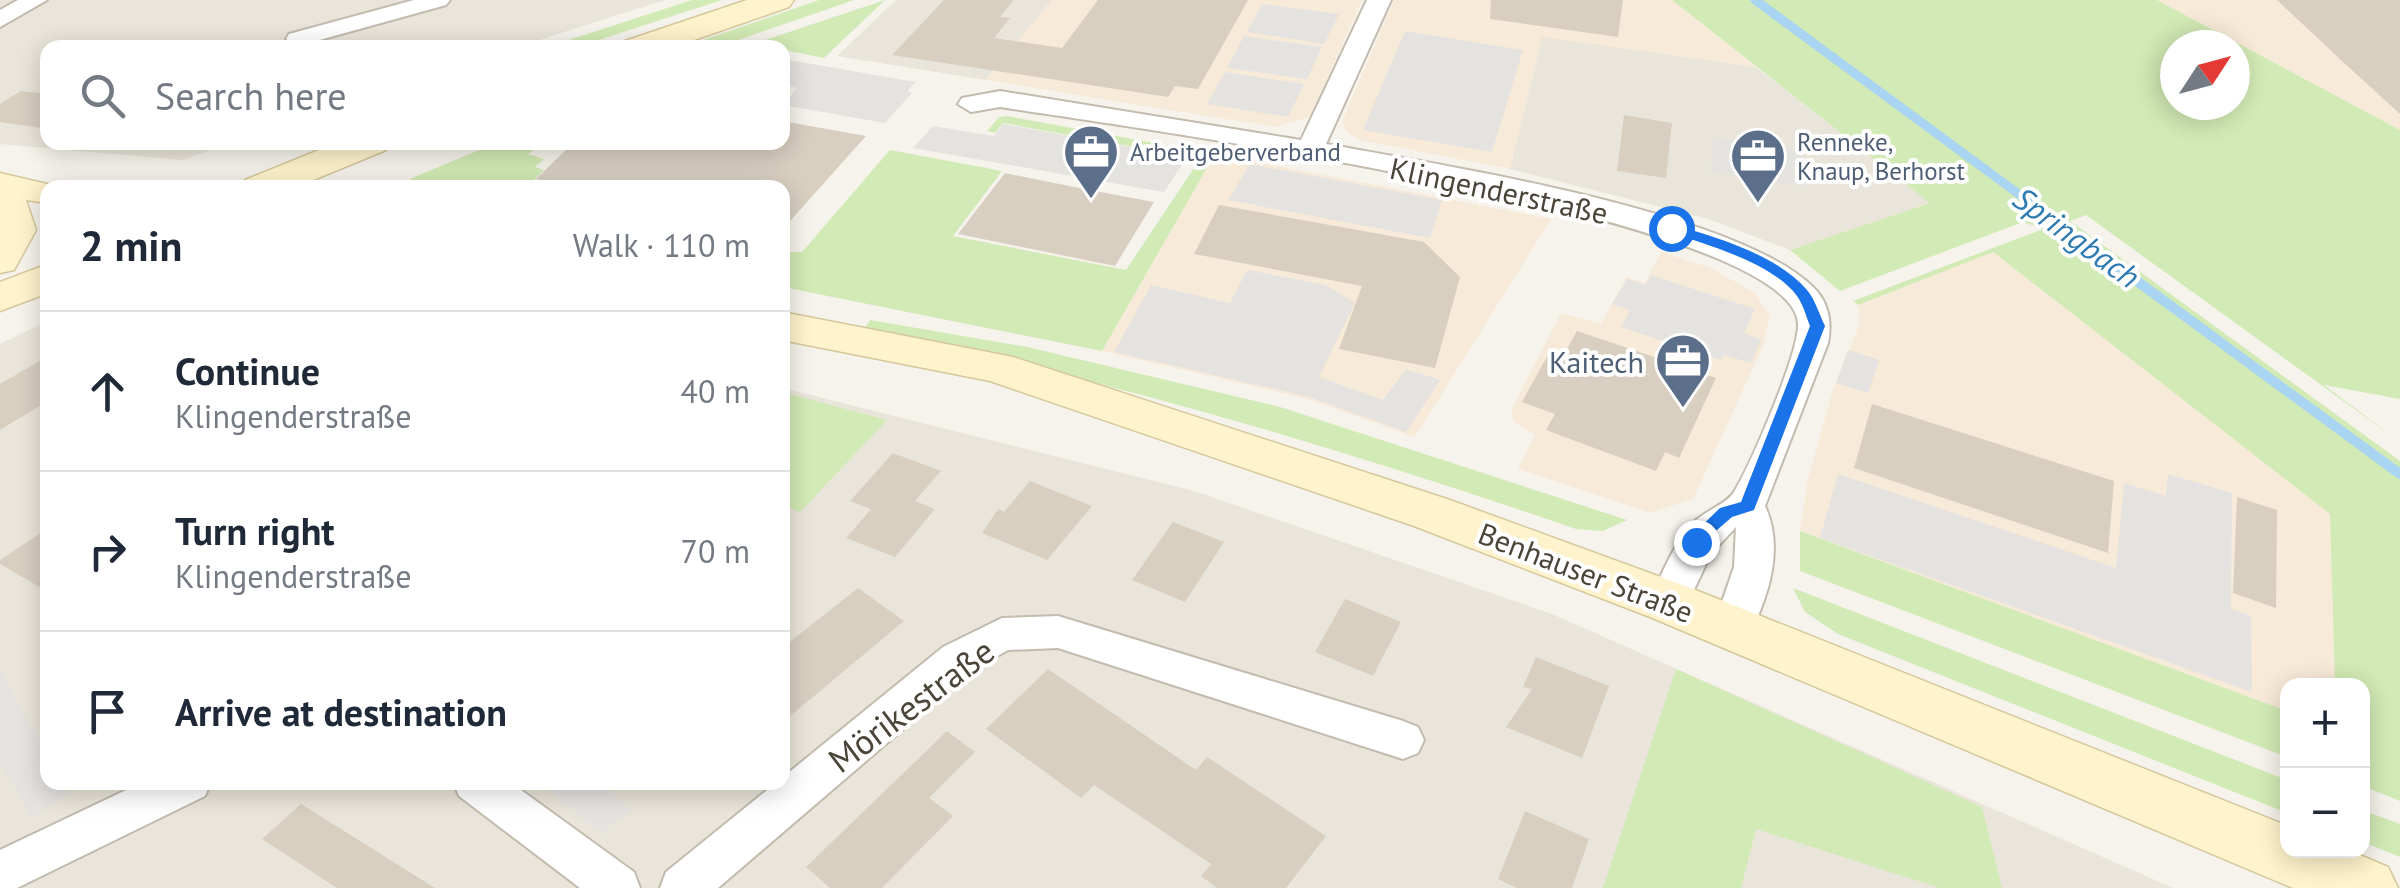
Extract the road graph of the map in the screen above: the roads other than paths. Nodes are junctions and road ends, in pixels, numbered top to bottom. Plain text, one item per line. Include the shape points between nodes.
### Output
1 (36, 0) edge
2 (438, 0) edge
3 (778, 0) edge
4 (1379, 0) edge
5 (0, 20) edge
6 (298, 39) dead end
7 (660, 40) edge
8 (972, 104) dead end
9 (353, 150) edge
10 (380, 150) edge
11 (1309, 151) junction
12 (279, 180) edge
13 (352, 180) edge
14 (0, 188) edge
15 (40, 191) edge
16 (0, 262) edge
17 (40, 280) edge
18 (0, 298) edge
19 (790, 328) edge
20 (1748, 506) junction
21 (1669, 602) junction
22 (1732, 628) junction
23 (1403, 740) dead end
24 (171, 790) edge
25 (486, 790) edge
26 (3, 863) edge
27 (617, 888) edge
28 (683, 888) edge
29 (2366, 888) edge

1 - 5 street
2 - 6 street
3 - 7 main road
4 - 11 street
8 - 11 street, Klingenderstraße via 1000,99
9 - 12 main road
10 - 13 main road
11 - 20 street, Klingenderstraße via 1509,188 1663,226 1735,250 1786,278 1803,294 1817,326
14 - 15 main road
14 - 16 main road via 16,230
17 - 18 main road
19 - 21 main road, Benhauser Straße via 997,368 1432,513
20 - 21 street via 1726,512 1696,542
20 - 22 street, Klingenderstraße via 1758,524 1754,566
21 - 22 main road, Benhauser Straße
22 - 29 main road, Benhauser Straße
23 - 28 street, Mörikestraße via 1058,632 1002,634 958,659
24 - 26 street
25 - 27 street

